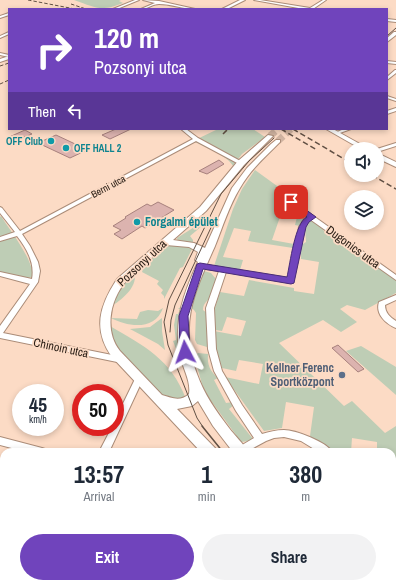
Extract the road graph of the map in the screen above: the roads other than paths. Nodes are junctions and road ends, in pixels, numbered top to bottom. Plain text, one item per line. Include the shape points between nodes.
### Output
1 (138, 0) edge
2 (144, 0) edge
3 (165, 0) edge
4 (243, 0) edge
5 (247, 0) edge
6 (254, 0) edge
7 (325, 0) edge
8 (158, 2) junction
9 (117, 8) edge
10 (144, 8) edge
11 (189, 8) edge
12 (226, 8) edge
13 (230, 8) edge
14 (304, 8) edge
15 (312, 8) edge
16 (396, 33) edge
17 (388, 40) edge
18 (396, 71) edge
19 (388, 78) edge
20 (184, 130) edge
21 (331, 130) edge
22 (346, 130) edge
23 (337, 133) junction
24 (270, 136) tunnel mouth
25 (196, 138) junction
26 (278, 141) tunnel mouth
27 (353, 142) edge
28 (396, 144) edge
29 (384, 148) edge
30 (384, 159) edge
31 (241, 163) junction
32 (396, 165) edge
33 (291, 202) dead end
34 (1, 212) edge
35 (312, 217) junction
36 (19, 233) junction
37 (0, 239) edge
38 (163, 243) junction
39 (200, 266) junction
40 (223, 270) junction
41 (0, 274) edge
42 (396, 278) edge
43 (35, 282) junction
44 (396, 297) edge
45 (396, 326) edge
46 (0, 332) edge
47 (0, 335) edge
48 (122, 360) junction
49 (139, 379) junction
50 (196, 385) junction
51 (156, 396) junction
52 (260, 439) junction
53 (0, 441) edge
54 (27, 448) edge
55 (106, 448) edge
56 (206, 448) edge
57 (238, 448) edge
58 (247, 448) edge
59 (321, 448) edge

1 - 9 street
2 - 8 street
3 - 8 street
4 - 12 street
5 - 13 street
6 - 14 street
7 - 15 street
8 - 10 street
8 - 11 street
16 - 17 main road
18 - 19 street
20 - 25 street
21 - 23 street
22 - 23 street
23 - 27 street
24 - 31 main road, Pozsonyi utca
25 - 31 street
25 - 36 street, Berni utca
26 - 39 main road via 247,172 230,200
28 - 29 street
30 - 32 street
31 - 38 main road, Pozsonyi utca via 203,209
33 - 35 street, Dugonics utca
34 - 36 street
35 - 40 street via 306,220 302,227 291,281
35 - 42 street, Dugonics utca
36 - 37 street, Berni utca
36 - 43 street via 34,261
38 - 39 main road via 173,242 200,248 203,253
38 - 48 main road, Pozsonyi utca via 120,281 108,303 104,330 108,341
39 - 40 street
39 - 50 main road via 184,316 185,352 190,375
40 - 52 street via 210,308 212,349 218,371
41 - 43 street
43 - 46 street
44 - 45 street via 382,304 380,309 382,315
47 - 48 street, Chinoin utca
48 - 49 main road, Pozsonyi utca
49 - 51 main road, Pozsonyi utca
49 - 55 street
50 - 51 main road, Pozsonyi utca via 194,398 184,404 169,403
50 - 57 main road via 213,417
51 - 56 main road, Pozsonyi utca
52 - 58 street
52 - 59 street via 272,434 289,433 308,439
53 - 54 street

